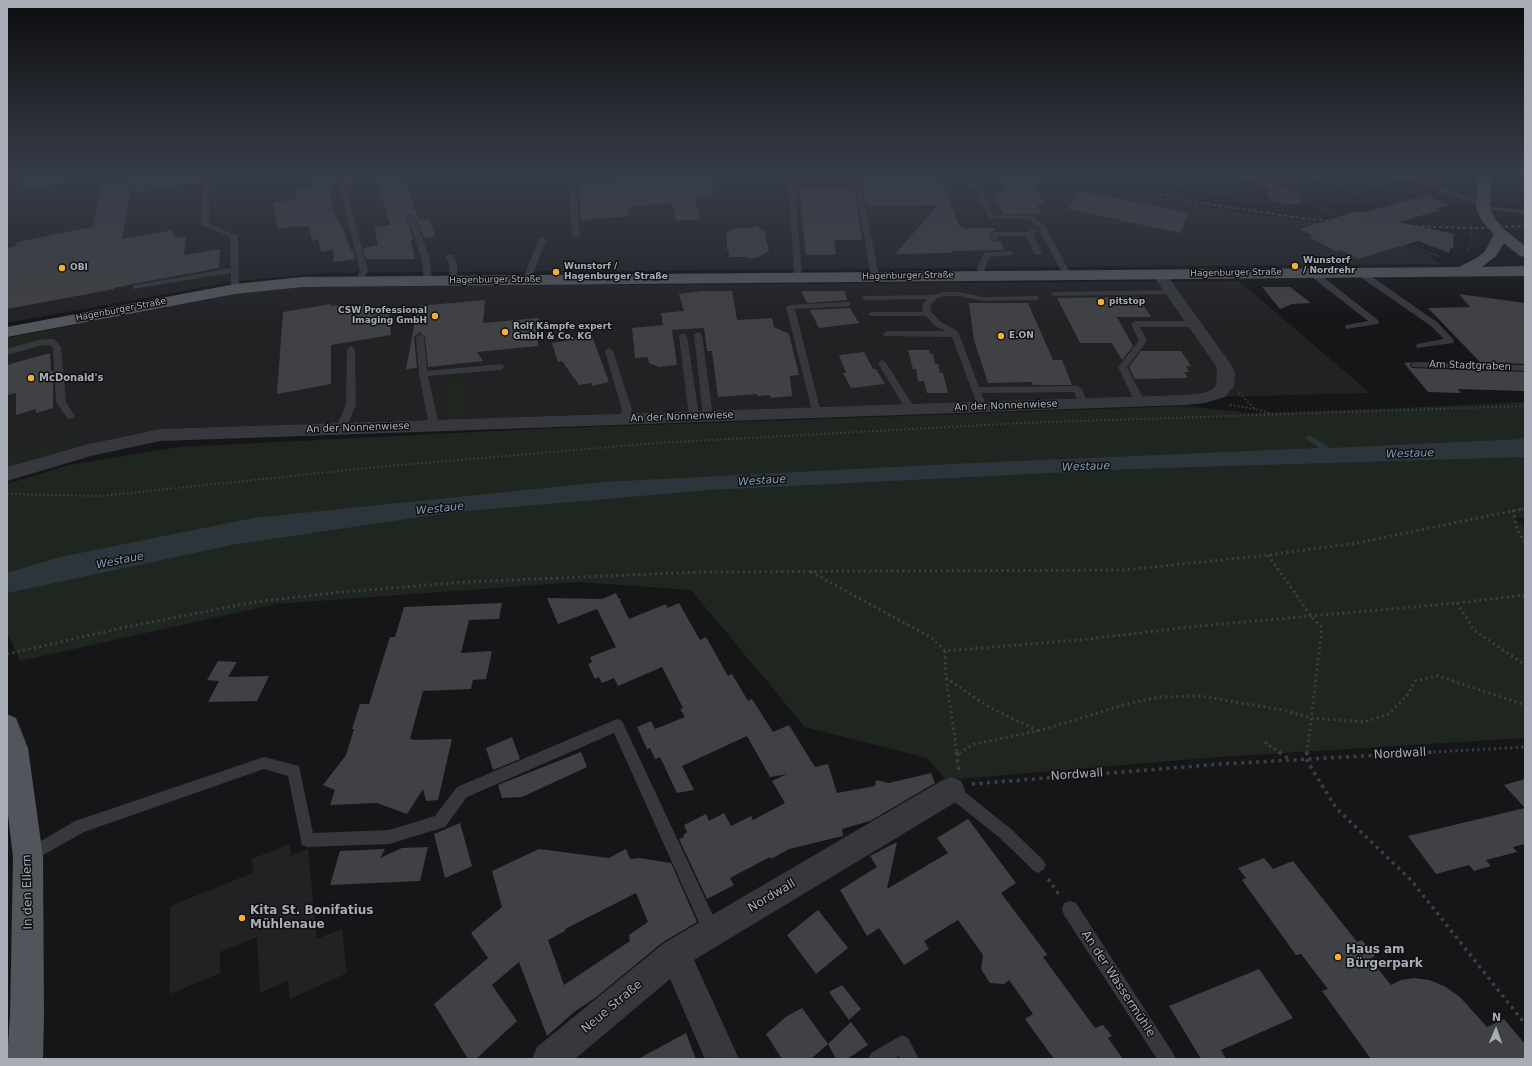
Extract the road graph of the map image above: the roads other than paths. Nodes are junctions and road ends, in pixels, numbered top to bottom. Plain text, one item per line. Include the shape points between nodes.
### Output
1 (205, 223) edge
2 (352, 223) edge
3 (413, 223) edge
4 (575, 223) edge
5 (794, 223) edge
6 (865, 223) edge
7 (1038, 223) edge
8 (1491, 223) edge
9 (1042, 226) junction
10 (1029, 234) junction
11 (1501, 234) junction
12 (576, 236) dead end
13 (995, 238) dead end
14 (542, 240) dead end
15 (1025, 243) dead end
16 (1034, 243) junction
17 (1010, 253) dead end
18 (1030, 253) dead end
19 (1038, 253) junction
20 (1525, 254) edge
21 (450, 257) dead end
22 (1058, 259) junction
23 (235, 270) junction
24 (1525, 271) edge
25 (1311, 272) junction
26 (1359, 272) junction
27 (1461, 272) junction
28 (1067, 274) junction
29 (1158, 274) junction
30 (981, 275) junction
31 (875, 276) junction
32 (798, 277) junction
33 (527, 279) junction
34 (454, 280) junction
35 (359, 281) junction
36 (428, 281) junction
37 (136, 287) dead end
38 (236, 289) junction
39 (1172, 292) junction
40 (1054, 294) dead end
41 (933, 297) junction
42 (865, 298) dead end
43 (1035, 298) dead end
44 (847, 304) dead end
45 (872, 314) dead end
46 (928, 314) junction
47 (1194, 324) junction
48 (1349, 327) dead end
49 (7, 332) edge
50 (887, 334) dead end
51 (955, 334) junction
52 (698, 335) dead end
53 (683, 336) dead end
54 (420, 337) dead end
55 (1420, 346) dead end
56 (351, 349) dead end
57 (609, 351) dead end
58 (7, 352) edge
59 (882, 363) dead end
60 (1415, 364) dead end
61 (501, 366) dead end
62 (1525, 368) edge
63 (423, 374) junction
64 (976, 390) junction
65 (1140, 402) junction
66 (1083, 404) junction
67 (982, 407) junction
68 (911, 410) junction
69 (816, 413) junction
70 (70, 416) dead end
71 (701, 416) junction
72 (624, 420) junction
73 (434, 425) junction
74 (341, 428) junction
75 (7, 474) edge
76 (7, 726) edge
77 (956, 787) joint
78 (28, 857) junction
79 (1038, 865) road end
80 (1070, 909) road end
81 (712, 932) junction
82 (675, 954) junction
83 (25, 1059) edge
84 (550, 1059) edge
85 (722, 1059) edge
86 (877, 1059) edge
87 (910, 1059) edge
88 (1167, 1059) edge

1 - 23 lane via 205,225 234,236
2 - 35 lane via 364,271
3 - 36 lane via 426,260
4 - 12 lane
5 - 32 lane
6 - 31 lane
7 - 9 lane
8 - 11 main road
9 - 10 lane
9 - 22 lane
10 - 13 lane via 994,234
10 - 16 lane
11 - 20 main road
11 - 27 main road via 1491,253
14 - 33 lane
15 - 16 lane
16 - 19 lane
17 - 30 lane via 987,255 981,268
18 - 19 lane
19 - 22 lane
21 - 34 lane
22 - 28 lane
23 - 37 lane
23 - 38 lane
24 - 27 main road, Hagenburger Straße
25 - 26 main road, Hagenburger Straße
25 - 29 main road, Hagenburger Straße
25 - 48 lane via 1375,322
26 - 27 main road, Hagenburger Straße
26 - 55 lane via 1434,324 1450,341
28 - 29 main road, Hagenburger Straße
28 - 30 main road, Hagenburger Straße
29 - 39 street
30 - 31 main road, Hagenburger Straße
31 - 32 main road, Hagenburger Straße
32 - 33 main road, Hagenburger Straße
33 - 34 main road, Hagenburger Straße
34 - 36 main road, Hagenburger Straße
35 - 36 main road, Hagenburger Straße
35 - 38 main road, Hagenburger Straße via 302,282
38 - 49 main road, Hagenburger Straße
39 - 40 lane
39 - 47 street
41 - 42 lane
41 - 43 lane via 959,294 983,299
41 - 46 lane via 926,306
44 - 69 lane via 790,307
45 - 46 lane
46 - 51 lane via 938,324
47 - 65 lane via 1135,324 1143,341 1122,367
47 - 65 street, An der Nonnenwiese via 1224,366 1225,386 1218,393 1205,398
50 - 51 lane
51 - 64 lane
52 - 71 lane
53 - 71 lane
54 - 63 lane
56 - 74 lane via 351,405
57 - 72 lane via 627,410
58 - 70 lane via 38,343 52,342 57,347 61,402
59 - 68 lane
60 - 62 lane, Am Stadtgraben
61 - 63 lane
63 - 73 lane
64 - 66 lane via 1077,389
64 - 67 lane
65 - 66 street, An der Nonnenwiese
66 - 67 street, An der Nonnenwiese
67 - 68 street, An der Nonnenwiese
68 - 69 street, An der Nonnenwiese
69 - 71 street, An der Nonnenwiese
71 - 72 street, An der Nonnenwiese
72 - 73 street, An der Nonnenwiese
73 - 74 street, An der Nonnenwiese
74 - 75 street, An der Nonnenwiese via 160,435 89,450
76 - 78 main road, In den Ellern via 14,748
77 - 79 lane
77 - 81 street, Nordwall
78 - 81 lane via 80,826 264,763 294,771 307,840 389,837 440,822 462,792 617,725
78 - 83 main road, In den Ellern
80 - 88 lane, An der Wassermühle
81 - 82 street, Nordwall
82 - 84 street, Neue Straße
82 - 85 street
86 - 87 lane via 902,1044

